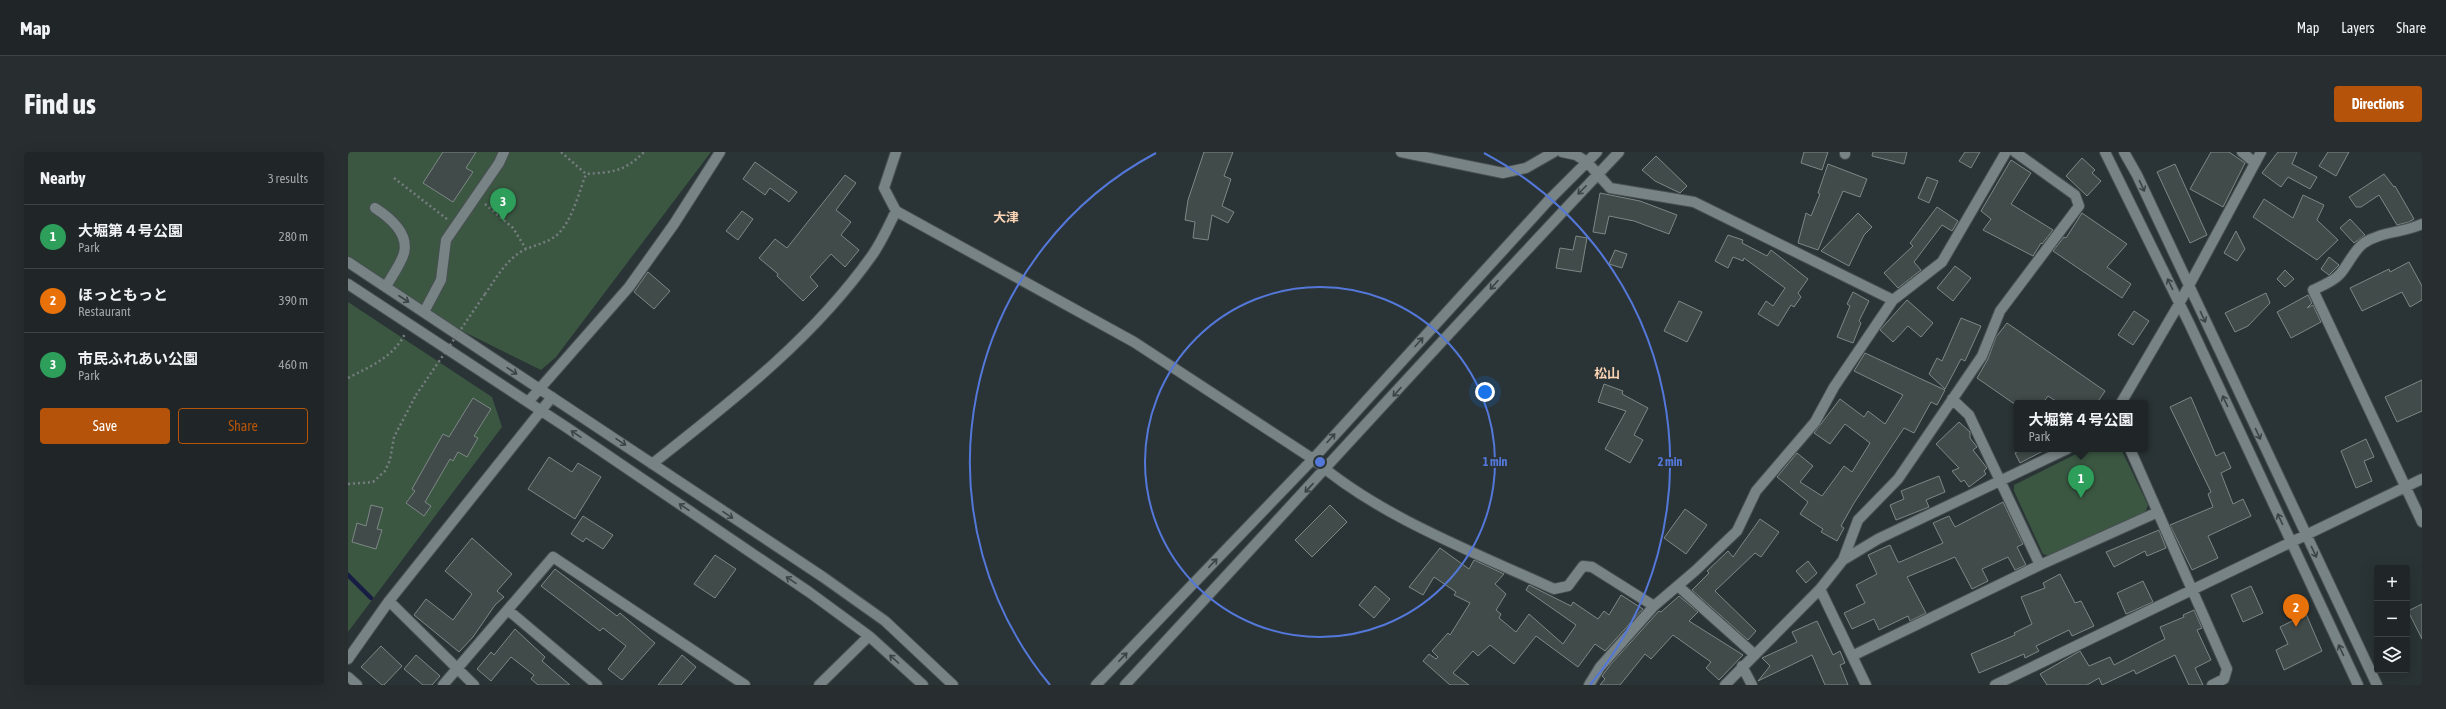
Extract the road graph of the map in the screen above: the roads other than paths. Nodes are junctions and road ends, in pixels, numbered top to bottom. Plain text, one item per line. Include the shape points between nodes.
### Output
1 (504, 152) edge
2 (720, 152) edge
3 (896, 152) edge
4 (1401, 152) edge
5 (1554, 152) edge
6 (1562, 152) edge
7 (1597, 152) edge
8 (1619, 152) edge
9 (2006, 152) edge
10 (2015, 152) edge
11 (2105, 152) edge
12 (2124, 152) edge
13 (2242, 152) edge
14 (2261, 152) edge
15 (1587, 162) junction
16 (2255, 164) junction
17 (1597, 175) junction
18 (375, 208) dead end
19 (896, 212) junction
20 (2422, 224) edge
21 (348, 262) edge
22 (348, 284) edge
23 (2188, 286) junction
24 (386, 287) junction
25 (1893, 300) junction
26 (2179, 304) junction
27 (424, 312) junction
28 (539, 388) junction
29 (552, 397) junction
30 (1952, 399) junction
31 (2123, 400) edge
32 (528, 402) junction
33 (541, 411) junction
34 (2061, 452) edge
35 (2131, 452) edge
36 (1313, 458) junction
37 (652, 464) junction
38 (1326, 470) junction
39 (2422, 479) edge
40 (2000, 481) junction
41 (2406, 487) junction
42 (2158, 512) junction
43 (2422, 522) edge
44 (2306, 535) junction
45 (2291, 542) junction
46 (1843, 560) junction
47 (2040, 565) junction
48 (1678, 586) junction
49 (1820, 589) junction
50 (2192, 589) junction
51 (389, 601) junction
52 (1654, 606) junction
53 (508, 610) junction
54 (869, 636) junction
55 (1754, 654) junction
56 (1852, 656) junction
57 (348, 659) edge
58 (1742, 666) junction
59 (457, 669) junction
60 (348, 677) edge
61 (357, 685) edge
62 (443, 685) edge
63 (474, 685) edge
64 (597, 685) edge
65 (745, 685) edge
66 (818, 685) edge
67 (923, 685) edge
68 (953, 685) edge
69 (1096, 685) edge
70 (1125, 685) edge
71 (1589, 685) edge
72 (1726, 685) edge
73 (1752, 685) edge
74 (1866, 685) edge
75 (1995, 685) edge
76 (2212, 685) edge
77 (2358, 685) edge
78 (2377, 685) edge

1 - 27 street via 499,164 446,240 441,280
2 - 28 street via 674,224 629,287
3 - 19 street via 884,188
4 - 5 street via 1503,173 1526,168
6 - 15 street via 1576,154
7 - 15 street
8 - 17 street
9 - 25 street via 1942,262
10 - 30 street via 2075,194 2079,206 2000,311 1982,356
26 -> 11 street
12 -> 23 street
13 - 16 street
14 - 16 street
15 - 17 street
36 -> 15 street
16 - 23 street
17 - 25 street via 1610,188 1694,202
17 -> 38 street via 1567,204
18 - 24 street via 390,217 402,236 404,253
19 - 36 street via 1134,342
19 - 37 street via 874,253 826,314 784,356
20 - 41 street via 2412,229 2376,236 2354,252 2338,276 2314,290
21 - 24 street
22 - 32 street
23 - 26 street
23 -> 44 street
24 -> 27 street
25 - 48 street via 1834,388 1815,422 1756,491 1737,530
26 - 31 street
45 -> 26 street
27 -> 28 street
28 - 29 street
28 - 32 street
29 - 33 street
29 -> 37 street
30 - 40 street via 1969,415
30 - 46 street via 1898,479 1858,520
32 - 33 street
33 - 51 street
54 -> 33 street via 809,592
34 - 40 street
35 - 42 street
36 - 38 street
69 -> 36 street
37 -> 68 street via 885,621
38 - 52 street via 1372,500 1432,532 1554,589 1568,586 1583,566
38 -> 70 street
39 - 41 street
40 - 46 street via 1878,538
40 - 47 street
41 - 43 street
41 - 44 street
42 - 47 street
42 - 50 street
44 - 45 street
44 -> 78 street
45 - 50 street
77 -> 45 street
46 - 49 street
47 - 56 street
48 - 52 street
48 - 55 street
49 - 55 street
49 - 56 street
50 - 75 street
50 - 76 street via 2227,669 2224,679
51 - 57 street
51 - 59 street
52 - 71 street via 1600,667
53 - 59 street
53 - 64 street
53 - 65 street via 553,557
54 - 66 street
67 -> 54 street
55 - 58 street
56 - 74 street
58 - 72 street
58 - 73 street
59 - 62 street
59 - 63 street
60 - 61 street

